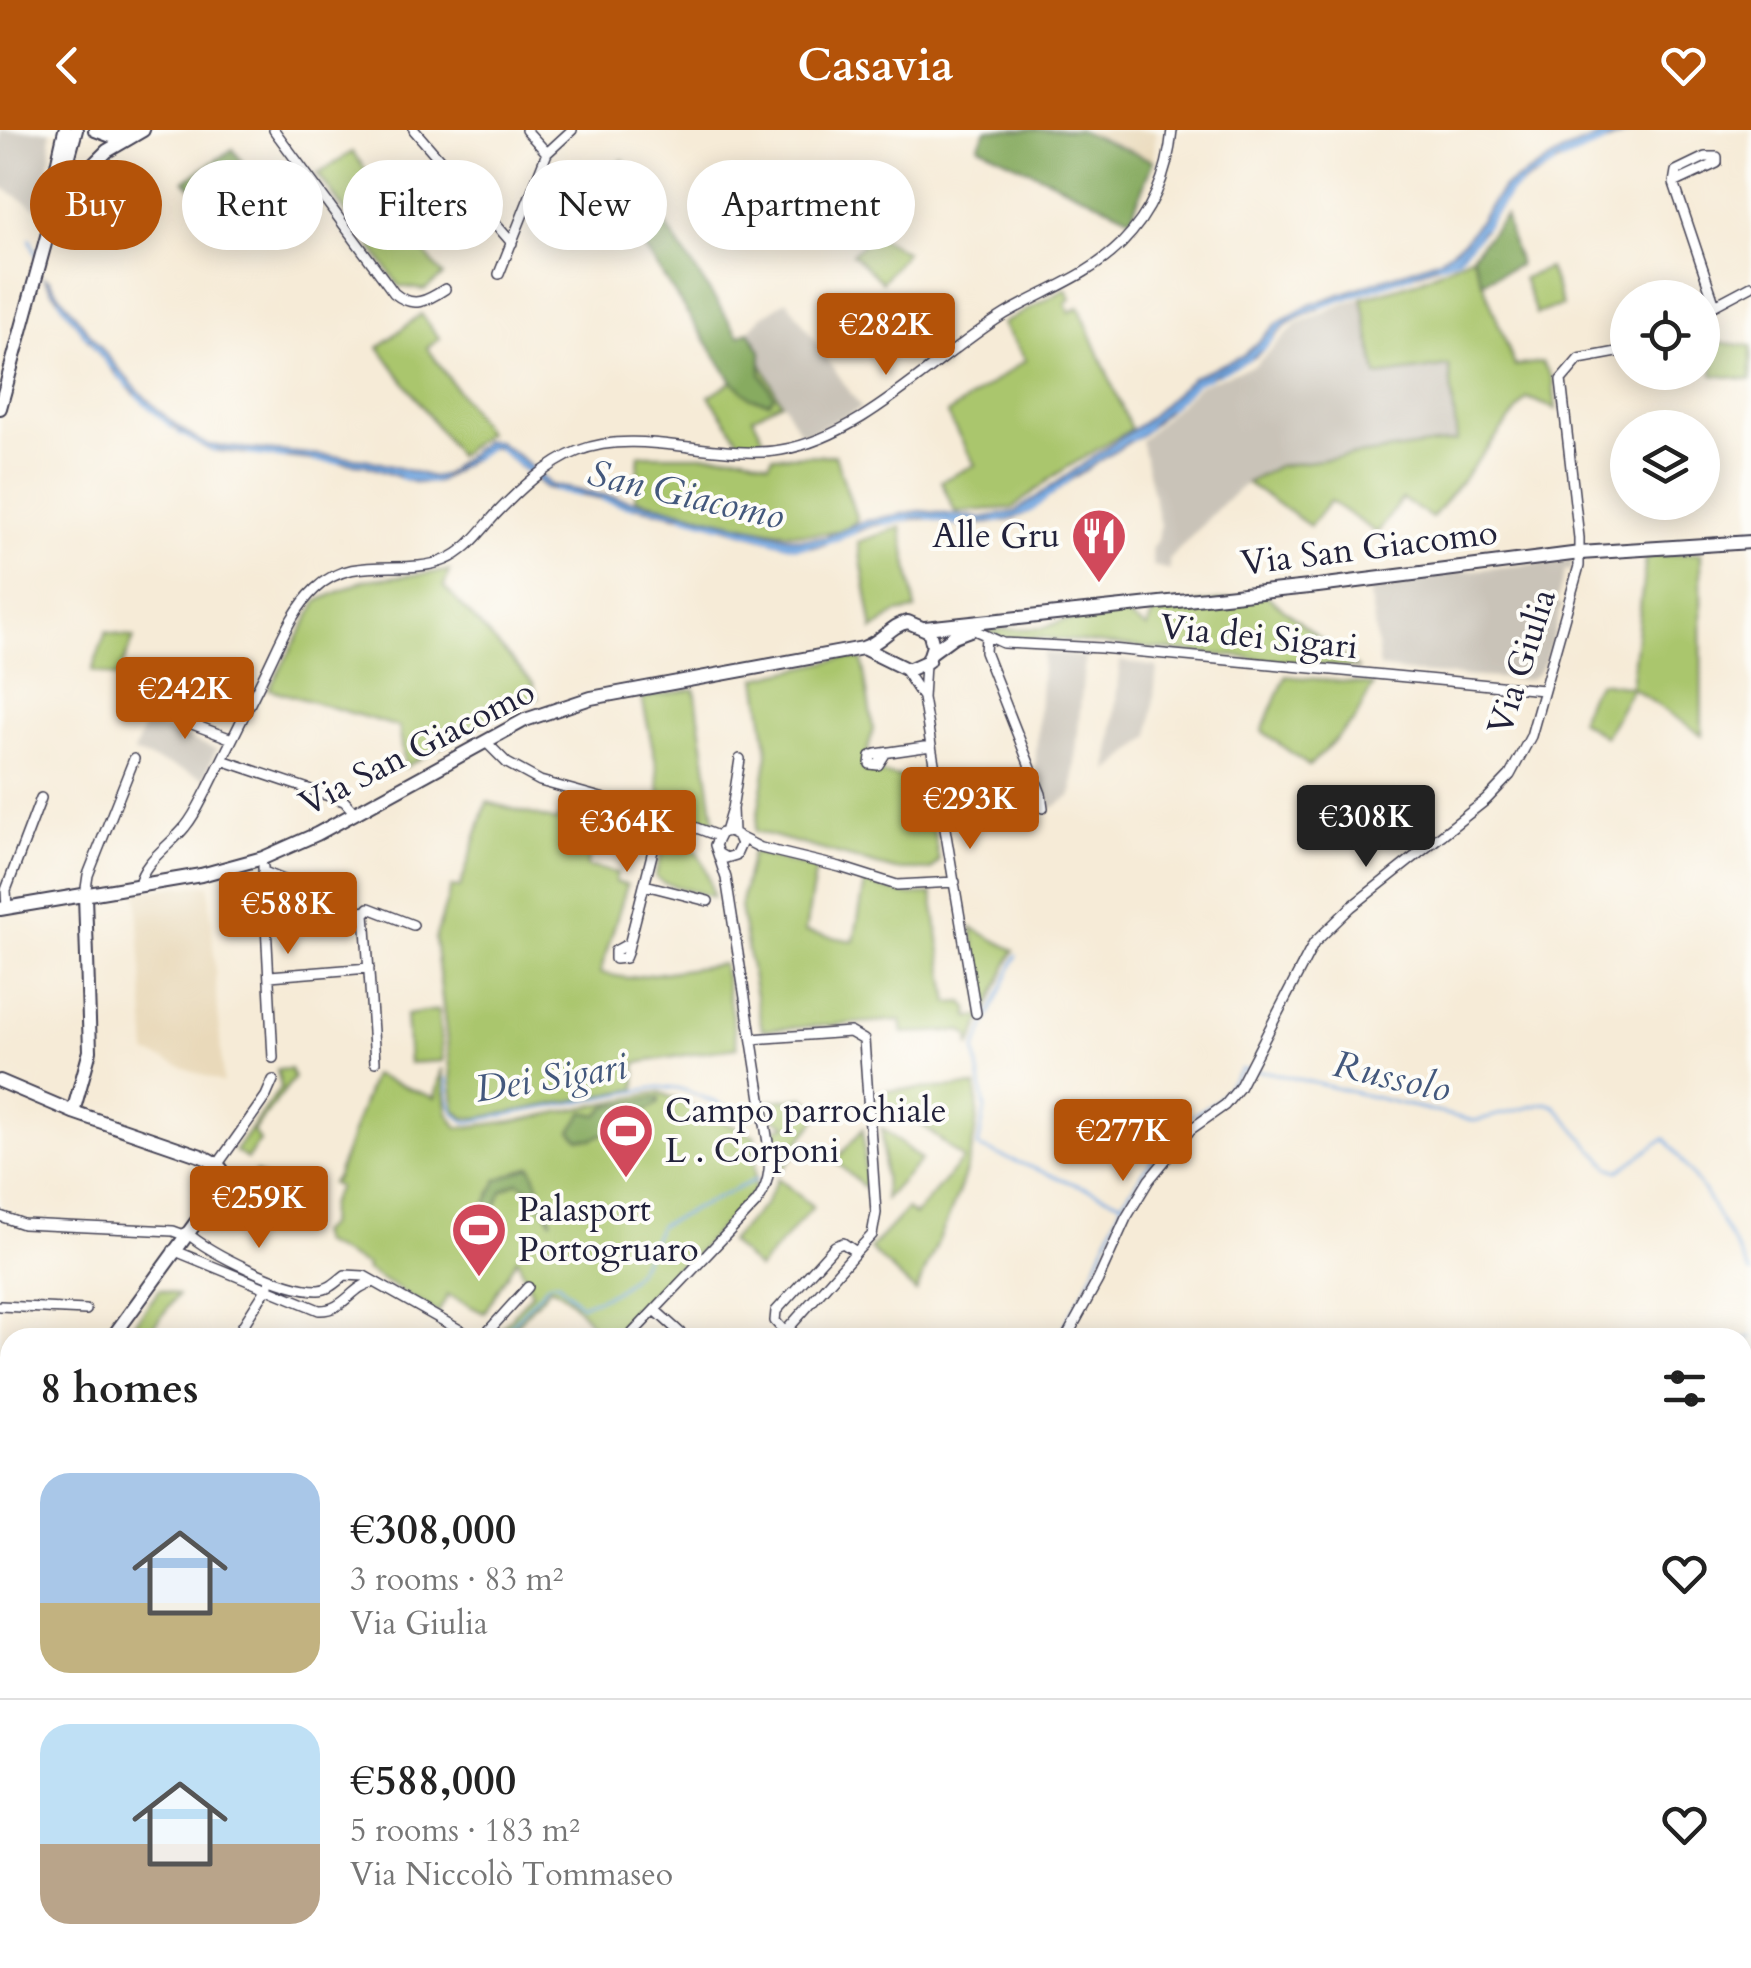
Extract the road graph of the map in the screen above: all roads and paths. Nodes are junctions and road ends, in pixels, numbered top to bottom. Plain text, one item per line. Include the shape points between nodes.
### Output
1 (142, 130) edge
2 (274, 130) edge
3 (414, 130) edge
4 (526, 130) edge
5 (572, 130) edge
6 (1172, 130) edge
7 (69, 132) edge
8 (97, 132) edge
9 (107, 152) junction
10 (547, 154) junction
11 (58, 160) edge
12 (63, 160) edge
13 (64, 160) edge
14 (98, 160) edge
15 (1674, 183) junction
16 (512, 243) junction
17 (41, 250) edge
18 (499, 274) dead end
19 (1707, 280) edge
20 (1751, 286) edge
21 (444, 289) dead end
22 (1720, 302) edge
23 (1610, 353) edge
24 (0, 408) edge
25 (1751, 542) edge
26 (1580, 553) junction
27 (996, 621) junction
28 (926, 628) junction
29 (972, 630) junction
30 (888, 635) junction
31 (986, 638) junction
32 (864, 648) junction
33 (929, 658) junction
34 (889, 660) junction
35 (904, 669) junction
36 (1542, 690) junction
37 (923, 698) junction
38 (152, 709) dead end
39 (232, 739) junction
40 (484, 741) junction
41 (931, 746) junction
42 (886, 754) dead end
43 (134, 759) dead end
44 (740, 759) dead end
45 (222, 760) junction
46 (41, 798) dead end
47 (1043, 808) dead end
48 (355, 813) junction
49 (662, 815) junction
50 (725, 839) junction
51 (760, 848) junction
52 (736, 854) junction
53 (263, 865) junction
54 (726, 878) junction
55 (955, 882) junction
56 (139, 884) junction
57 (644, 885) junction
58 (85, 896) junction
59 (708, 901) dead end
60 (4, 909) edge
61 (365, 913) junction
62 (413, 926) dead end
63 (628, 944) dead end
64 (369, 968) junction
65 (270, 976) junction
66 (976, 1013) dead end
67 (752, 1040) junction
68 (273, 1058) dead end
69 (375, 1062) dead end
70 (273, 1080) dead end
71 (0, 1081) edge
72 (73, 1112) junction
73 (218, 1164) junction
74 (0, 1216) edge
75 (185, 1234) junction
76 (173, 1250) junction
77 (856, 1252) junction
78 (273, 1278) junction
79 (376, 1282) junction
80 (528, 1287) dead end
81 (328, 1288) junction
82 (266, 1290) junction
83 (0, 1306) edge
84 (338, 1307) junction
85 (86, 1310) dead end
86 (655, 1310) junction
87 (119, 1328) edge
88 (241, 1328) edge
89 (460, 1328) edge
90 (488, 1328) edge
91 (638, 1328) edge
92 (675, 1328) edge
93 (779, 1328) edge
94 (789, 1328) edge
95 (1071, 1328) edge

1 - 8 street
1 - 9 street
2 - 21 street via 394,293 417,304
3 - 16 street
4 - 10 street
5 - 10 street
6 - 39 street via 1170,160 1155,198 1104,260 1005,314 858,417 798,446 760,452 600,444 556,461 452,556 363,567 316,588
7 - 8 street
7 - 9 street via 88,152
7 - 11 street
7 - 12 street
7 - 13 street
9 - 14 street
10 - 16 street
15 - 15 street via 1676,171 1717,157 1714,166
15 - 19 street
16 - 18 street
17 - 24 street
20 - 22 street
23 - 26 street, Via Giulia via 1579,359 1561,380
25 - 26 street, Via San Giacomo
26 - 27 street, Via San Giacomo
26 - 36 street, Via Giulia
27 - 28 street, Via San Giacomo
27 - 29 street, Via San Giacomo
28 - 30 street via 908,622
28 - 33 street
29 - 31 street, Via dei Sigari
29 - 33 street, Via San Giacomo
30 - 32 street, Via San Giacomo
30 - 34 street
31 - 36 street, Via dei Sigari
31 - 47 street via 984,652
32 - 34 street
32 - 40 street, Via San Giacomo via 594,697
33 - 35 street
33 - 37 street
34 - 35 street
35 - 37 street
36 - 95 street, Via Giulia via 1536,722 1510,774 1472,814 1325,930 1305,957 1246,1075 1144,1188
37 - 41 street
38 - 39 street
39 - 45 street
40 - 48 street, Via San Giacomo
40 - 49 street via 540,781
41 - 42 street
41 - 55 street
43 - 58 street
44 - 50 street
45 - 48 street via 344,800
45 - 56 street via 193,816
46 - 60 street
48 - 53 street, Via San Giacomo
49 - 50 street
49 - 57 street
50 - 51 street
50 - 52 street
50 - 52 street
50 - 54 street
51 - 52 street
51 - 55 street via 905,886
52 - 54 street
53 - 56 street, Via San Giacomo
53 - 61 street
53 - 65 street
54 - 67 street
55 - 66 street
56 - 58 street, Via San Giacomo
57 - 59 street
57 - 63 street
58 - 60 street, Via San Giacomo
58 - 72 street via 90,1051
61 - 62 street via 369,908
61 - 64 street
64 - 65 street
64 - 69 street
65 - 68 street
67 - 77 street via 850,1032 864,1040 876,1213 872,1234
67 - 86 street via 771,1164 764,1193
70 - 73 street
71 - 72 street
72 - 73 street
73 - 75 street via 223,1185
74 - 75 street via 23,1224
75 - 76 street
75 - 78 street
76 - 82 street
76 - 87 street
77 - 93 street via 840,1242 774,1315
77 - 94 street
78 - 81 street
78 - 82 street
79 - 81 street via 346,1275
79 - 84 street via 362,1284
79 - 89 street
80 - 90 street
81 - 84 street
82 - 84 street via 319,1310
82 - 88 street
83 - 85 street
86 - 91 street
86 - 92 street

